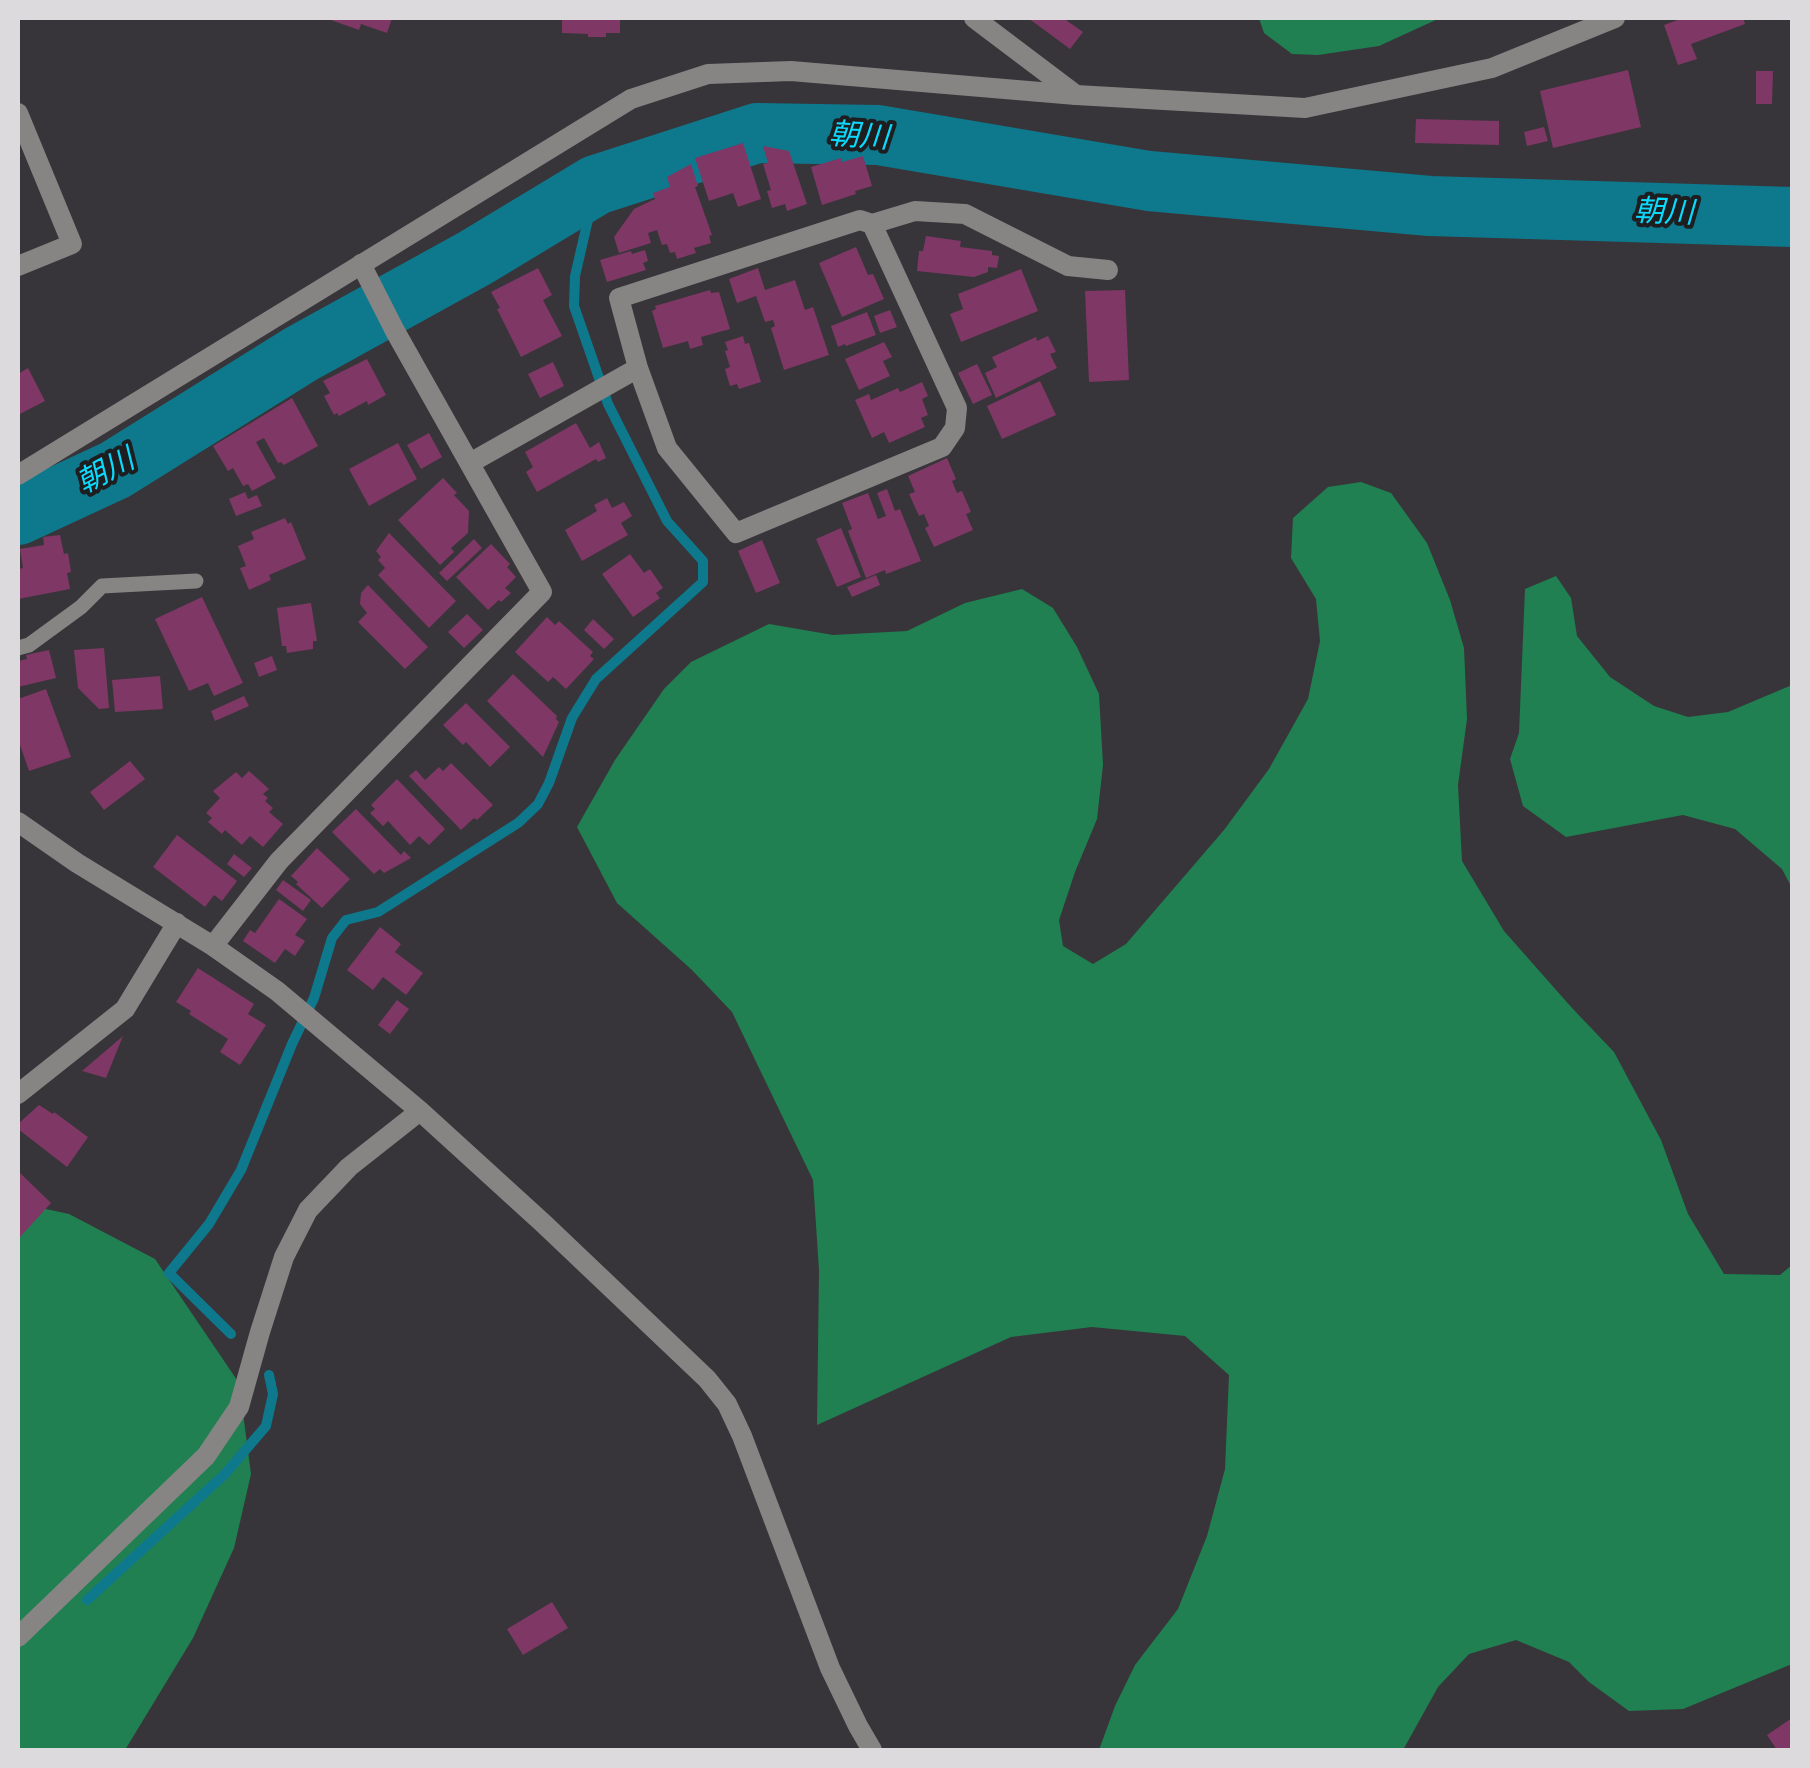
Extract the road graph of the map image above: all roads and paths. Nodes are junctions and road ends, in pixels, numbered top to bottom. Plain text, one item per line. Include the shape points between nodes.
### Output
1 (974, 18) edge
2 (1614, 18) edge
3 (1076, 95) junction
4 (18, 113) edge
5 (872, 224) junction
6 (361, 264) junction
7 (18, 266) edge
8 (1108, 270) dead end
9 (629, 373) junction
10 (470, 463) junction
11 (18, 476) edge
12 (196, 581) dead end
13 (18, 648) edge
14 (18, 822) edge
15 (178, 923) junction
16 (213, 946) junction
17 (18, 1094) edge
18 (420, 1110) junction
19 (18, 1637) edge
20 (872, 1750) edge

1 - 3 street
2 - 3 street via 1492,68 1305,108
3 - 6 street via 791,71 708,74 631,99
4 - 7 street via 72,244
5 - 8 street via 915,211 965,214 1068,266
5 - 9 street via 860,220 618,298
5 - 9 street via 957,408 955,428 942,447 736,533 667,448
6 - 10 street
6 - 11 street
9 - 10 street
10 - 16 street via 542,592 279,860
12 - 13 lane via 102,586
14 - 15 street
15 - 16 street
15 - 17 street via 124,1009
16 - 18 street
18 - 19 street via 348,1167 308,1210 284,1257 239,1407 206,1456
18 - 20 street via 694,1366 726,1404 830,1668

